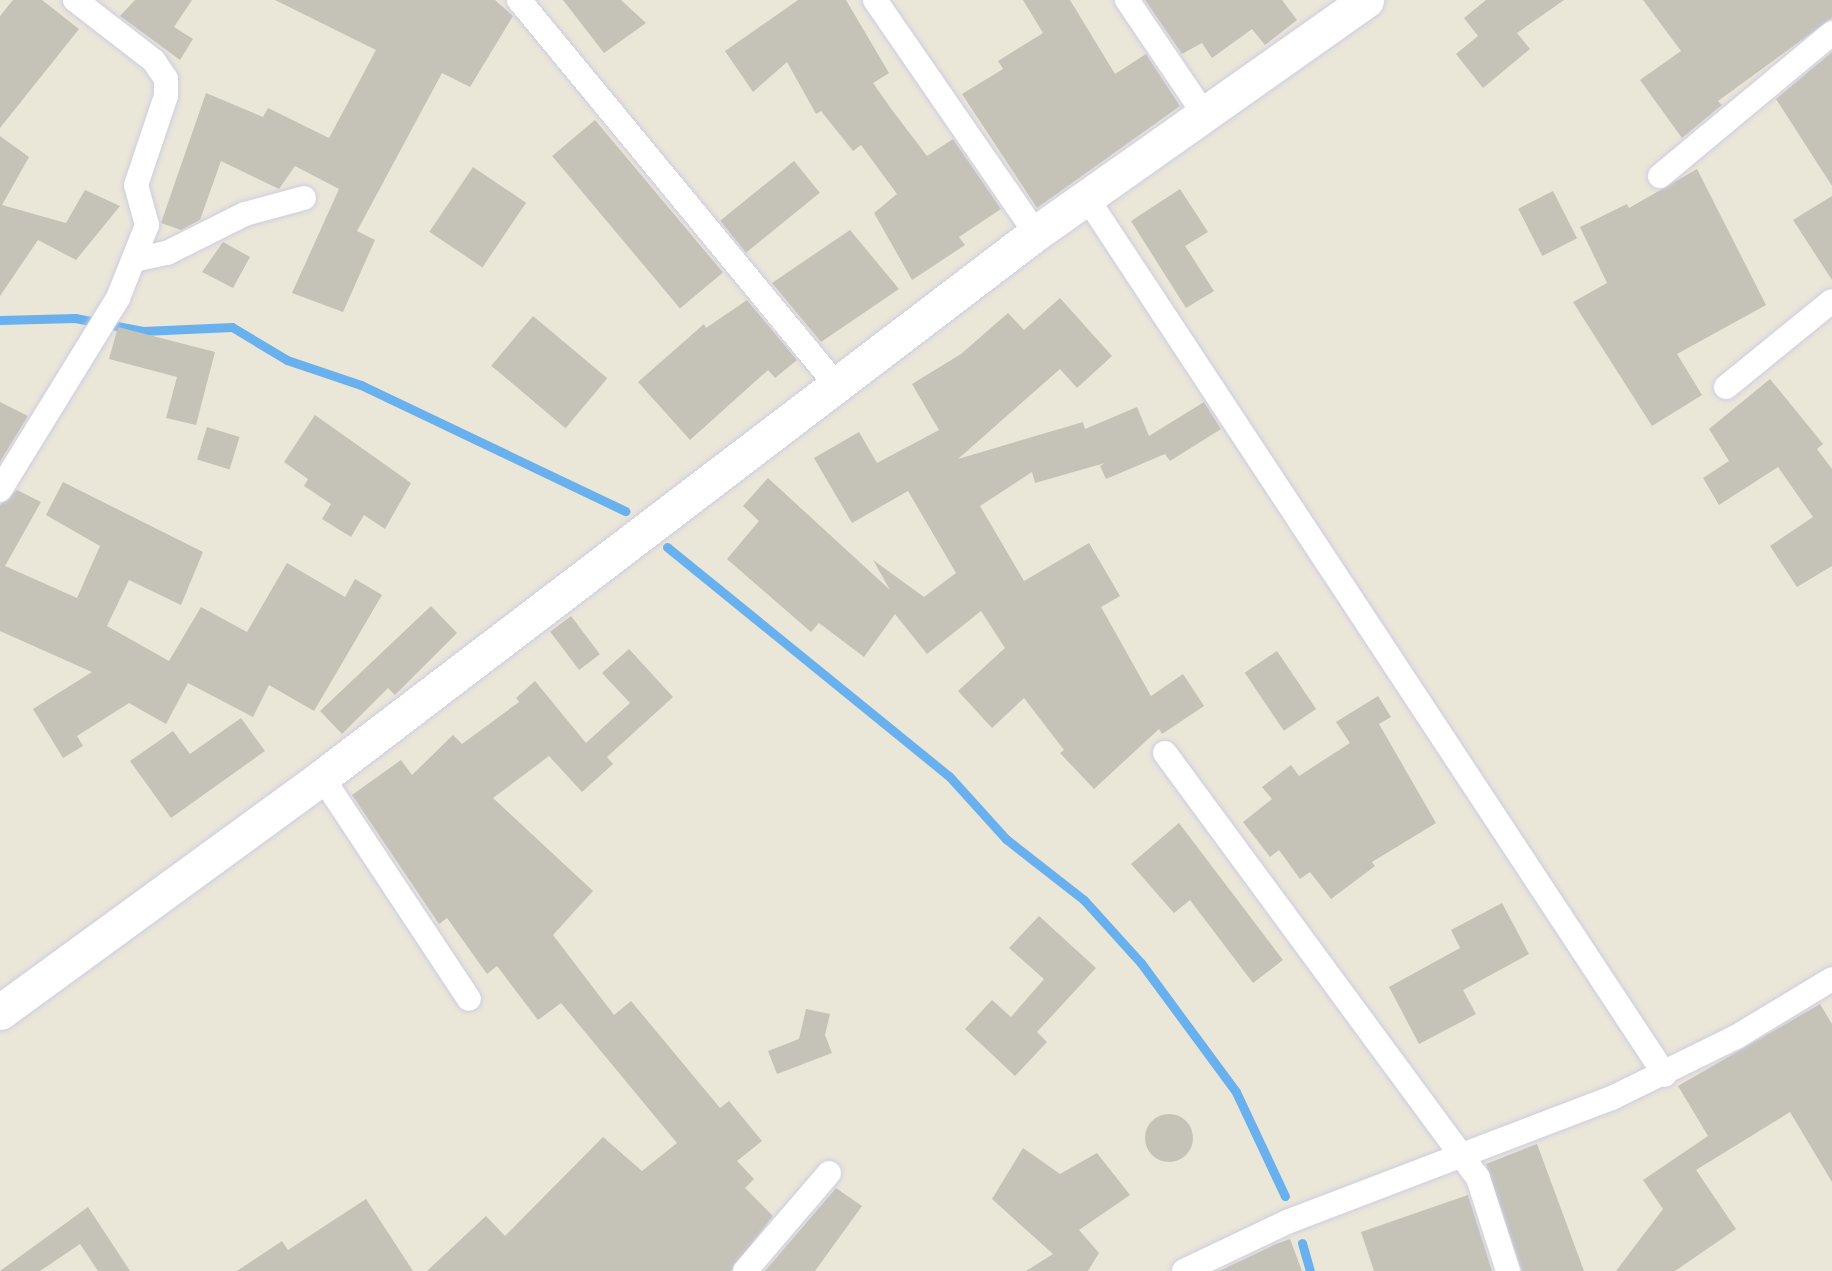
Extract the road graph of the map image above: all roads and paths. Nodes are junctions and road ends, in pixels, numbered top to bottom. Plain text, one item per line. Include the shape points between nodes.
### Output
1 (75, 0) edge
2 (519, 0) edge
3 (876, 0) edge
4 (1127, 0) edge
5 (1366, 0) edge
6 (1832, 33) edge
7 (1206, 115) junction
8 (1660, 176) dead end
9 (304, 198) dead end
10 (1087, 198) junction
11 (1036, 233) junction
12 (138, 260) junction
13 (1832, 301) edge
14 (836, 384) junction
15 (1726, 387) dead end
16 (0, 491) edge
17 (1166, 753) dead end
18 (322, 777) junction
19 (1828, 991) edge
20 (469, 999) dead end
21 (0, 1012) edge
22 (1665, 1074) junction
23 (1462, 1156) junction
24 (829, 1173) dead end
25 (745, 1271) edge
26 (1184, 1271) edge
27 (1508, 1271) edge

1 - 12 street via 154,61 166,79 166,96 136,185 147,225
2 - 14 street
3 - 11 street
4 - 7 street
5 - 7 main road
6 - 8 street
7 - 10 main road
9 - 12 street via 245,214 191,243
10 - 11 main road
10 - 22 street
11 - 14 main road
12 - 16 street
13 - 15 street
14 - 18 main road
17 - 23 street
18 - 20 street
18 - 21 main road
19 - 22 street
22 - 23 street
23 - 26 street via 1287,1222
23 - 27 street via 1495,1220
24 - 25 street

